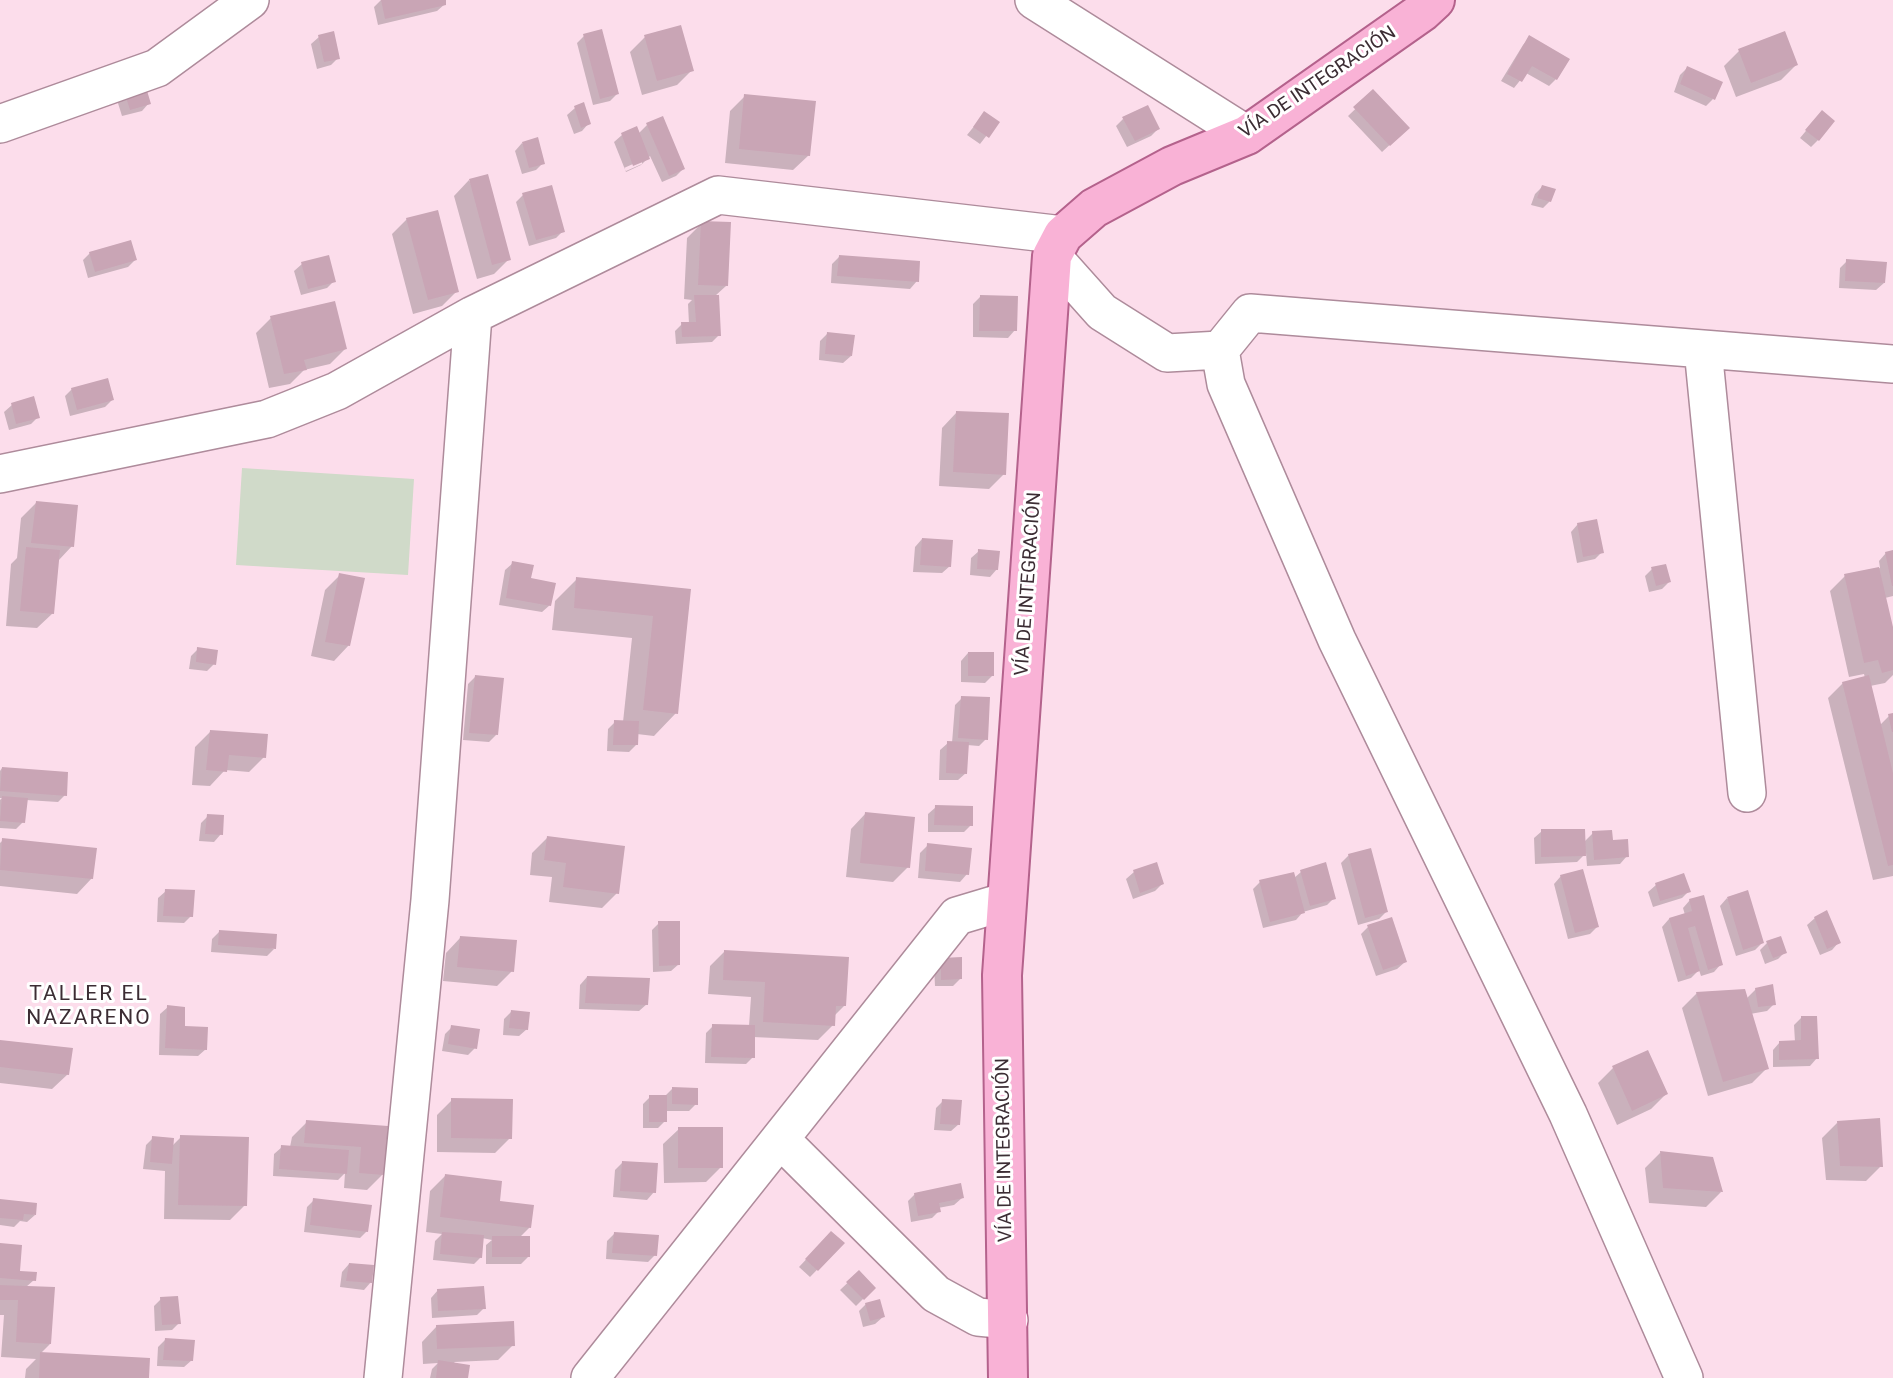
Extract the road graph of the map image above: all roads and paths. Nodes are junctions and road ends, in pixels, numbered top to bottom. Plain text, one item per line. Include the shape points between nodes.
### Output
1 (250, 0) edge
2 (1034, 0) edge
3 (1435, 0) edge
4 (0, 124) edge
5 (1247, 135) junction
6 (1058, 245) junction
7 (472, 315) junction
8 (1703, 349) junction
9 (1220, 350) junction
10 (1893, 364) edge
11 (0, 474) edge
12 (1747, 793) dead end
13 (1007, 901) junction
14 (781, 1140) junction
15 (1009, 1320) junction
16 (383, 1378) edge
17 (590, 1378) edge
18 (1008, 1378) edge
19 (1684, 1378) edge

1 - 4 street via 156,68
2 - 5 street
3 - 5 main road, VÍA DE INTEGRACIÓN
5 - 6 main road, VÍA DE INTEGRACIÓN via 1118,193 1094,208
6 - 7 street via 718,195
6 - 9 street via 1102,312 1167,353
6 - 13 main road, VÍA DE INTEGRACIÓN
7 - 11 street via 337,391 267,419
7 - 16 street via 430,900
8 - 9 street via 1250,313
8 - 10 street
8 - 12 street
9 - 19 street via 1226,384 1336,640 1568,1114
13 - 14 street via 957,916
13 - 15 main road, VÍA DE INTEGRACIÓN via 1002,975
14 - 15 street via 936,1294 978,1317
14 - 17 street
15 - 18 main road, VÍA DE INTEGRACIÓN

